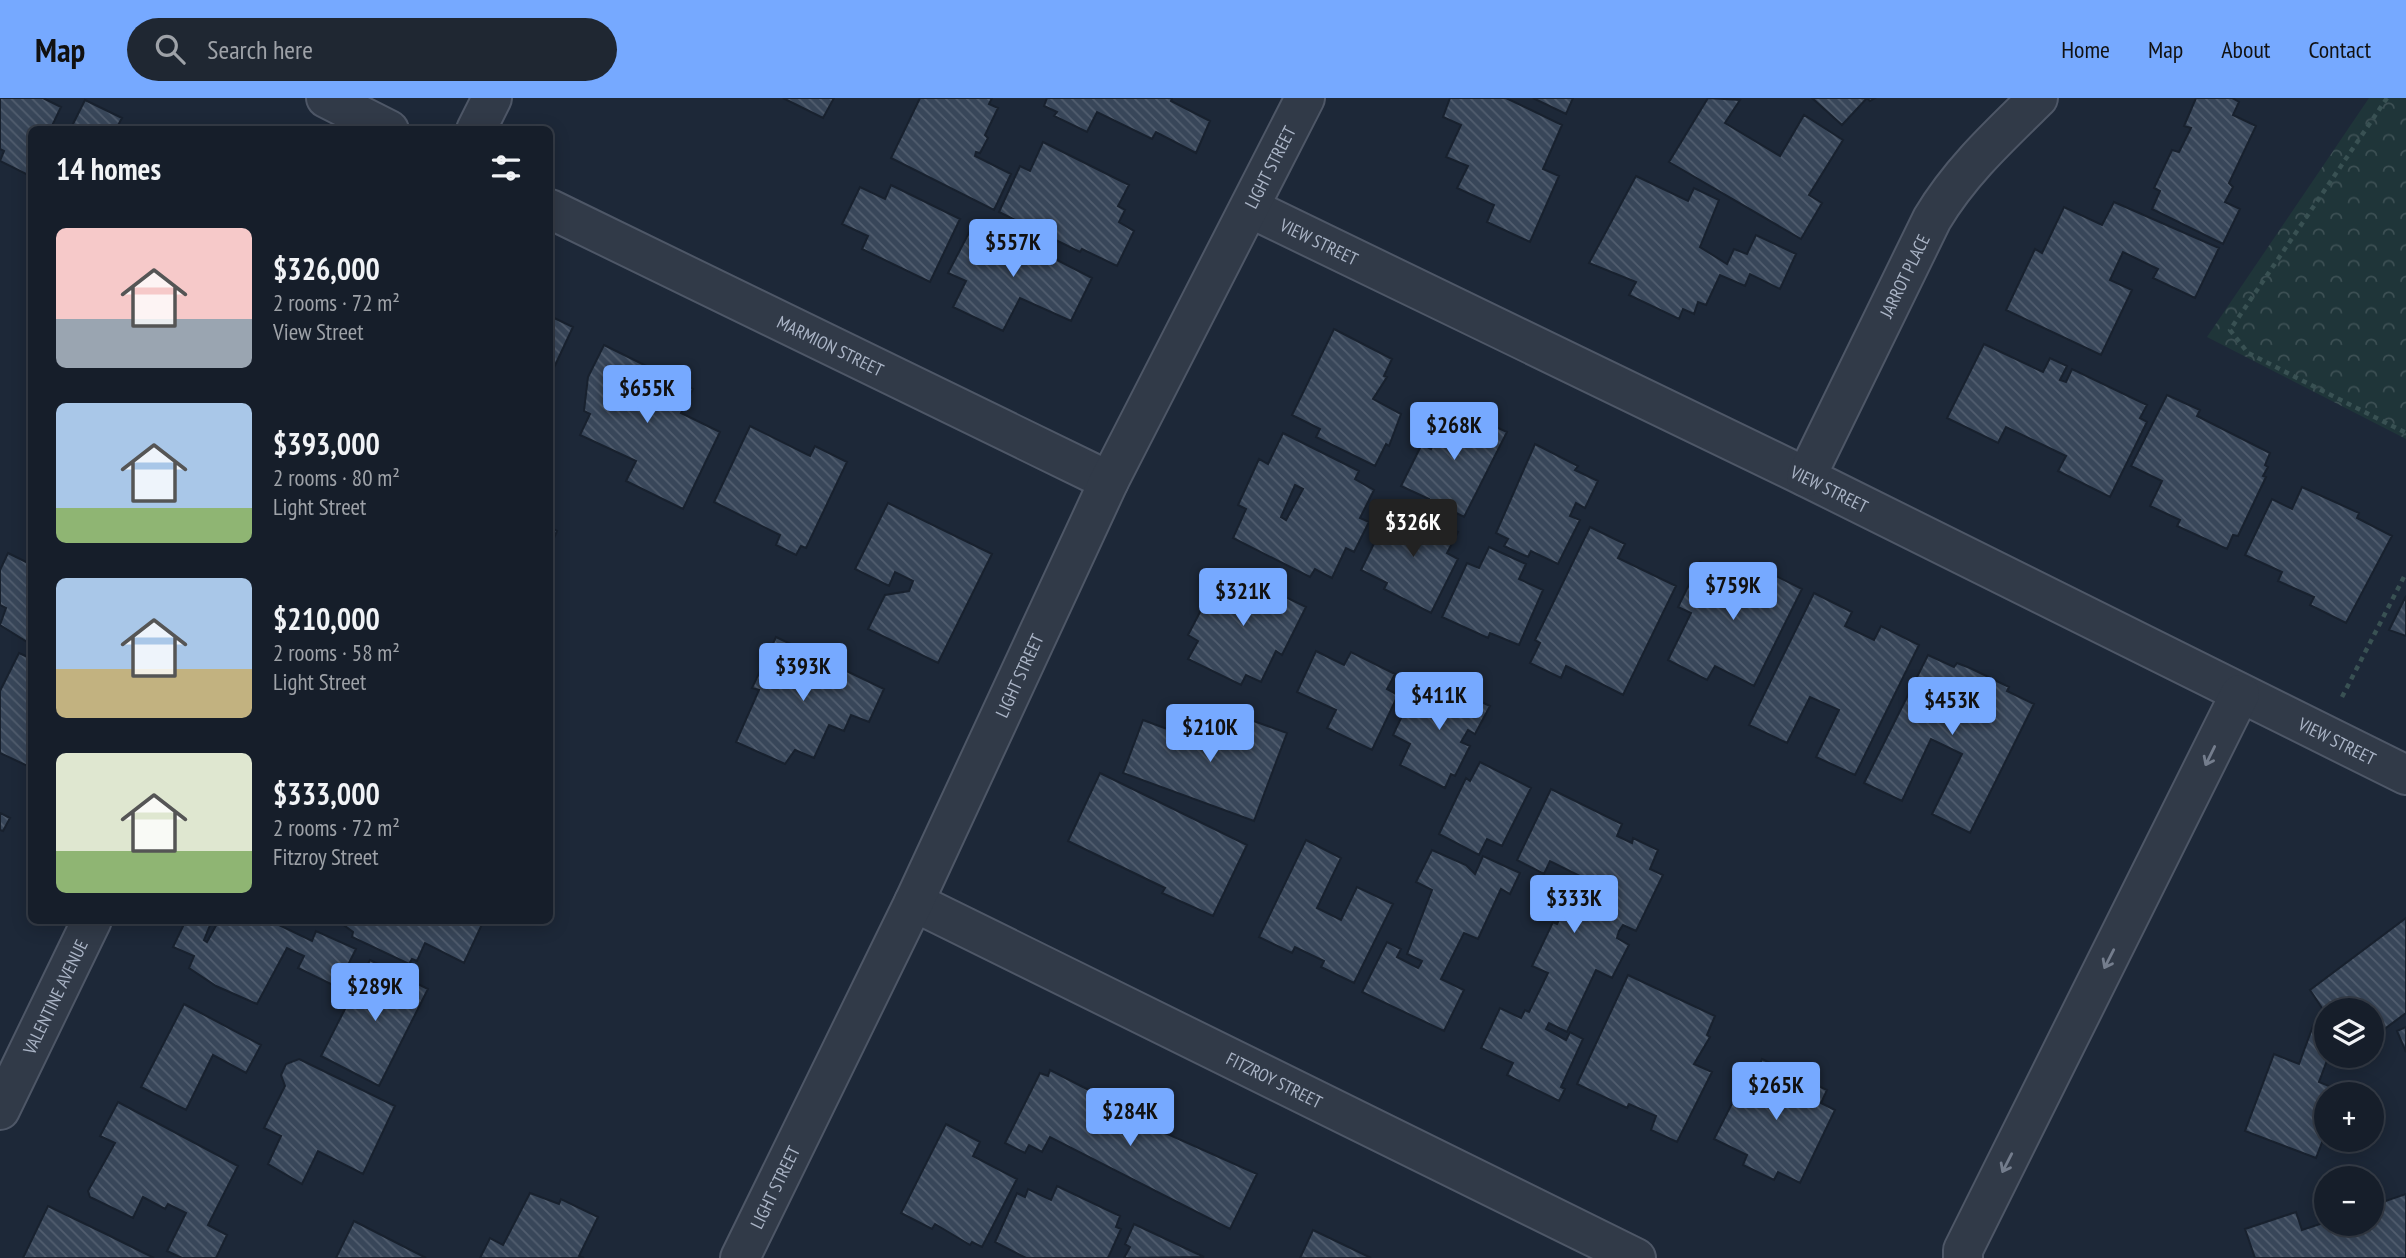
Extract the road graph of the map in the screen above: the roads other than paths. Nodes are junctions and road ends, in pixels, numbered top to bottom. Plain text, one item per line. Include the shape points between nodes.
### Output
1 (326, 98) edge
2 (492, 98) edge
3 (1304, 98) edge
4 (2038, 98) edge
5 (381, 126) edge
6 (478, 126) edge
7 (1250, 208) junction
8 (553, 210) edge
9 (1806, 477) junction
10 (1109, 481) junction
11 (2240, 694) junction
12 (2406, 775) edge
13 (914, 902) junction
14 (90, 924) edge
15 (0, 1110) edge
16 (740, 1258) edge
17 (1636, 1258) edge
18 (1963, 1258) edge

1 - 5 street
2 - 6 street
3 - 7 street, LIGHT STREET
4 - 9 street, JARROT PLACE via 1948,191
7 - 9 street, VIEW STREET
7 - 10 street, LIGHT STREET
8 - 10 street, MARMION STREET
9 - 11 street, VIEW STREET
10 - 13 street, LIGHT STREET
11 - 12 street, VIEW STREET
11 -> 18 street
13 - 16 street, LIGHT STREET
13 - 17 street, FITZROY STREET
14 - 15 street, VALENTINE AVENUE

